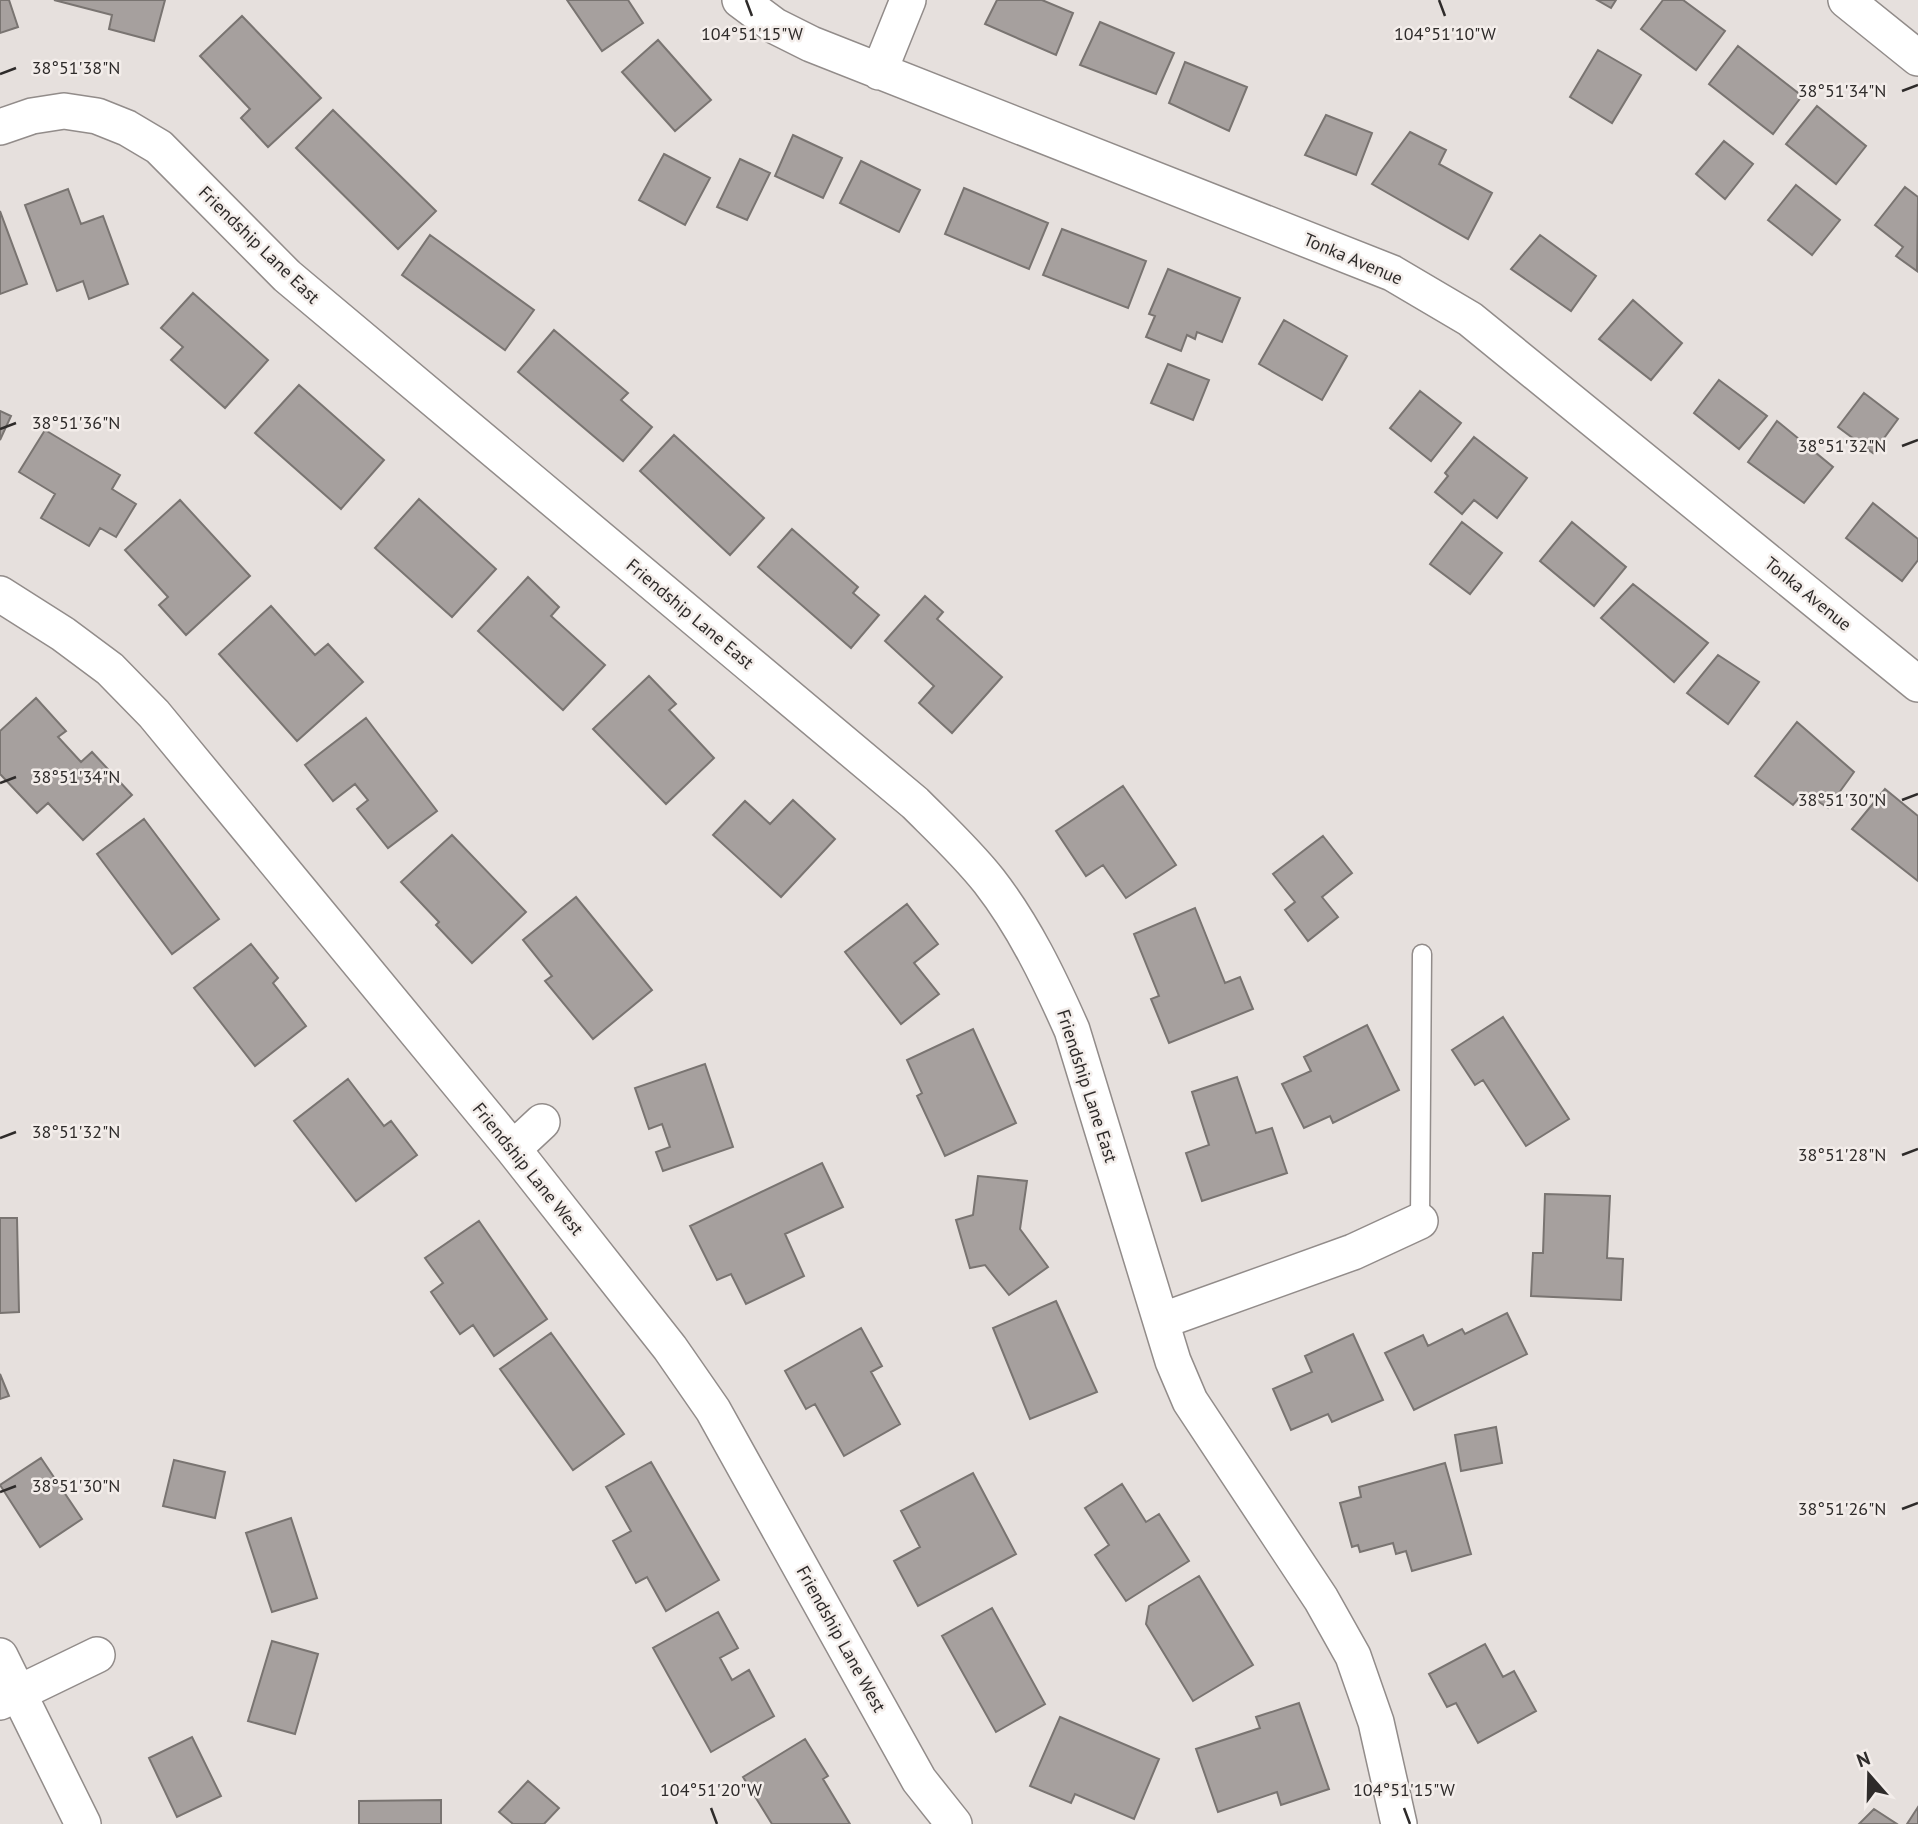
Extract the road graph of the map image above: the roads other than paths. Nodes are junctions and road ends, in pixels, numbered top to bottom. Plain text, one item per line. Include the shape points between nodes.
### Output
1 (740, 0) edge
2 (908, 0) edge
3 (1846, 0) edge
4 (1918, 58) edge
5 (879, 72) junction
6 (0, 127) edge
7 (0, 594) edge
8 (1918, 684) edge
9 (1422, 954) dead end
10 (542, 1122) dead end
11 (513, 1149) junction
12 (1420, 1221) joint
13 (1161, 1321) junction
14 (97, 1655) dead end
15 (0, 1656) edge
16 (10, 1698) edge
17 (83, 1824) edge
18 (954, 1824) edge
19 (1399, 1824) edge

1 - 5 street, Tonka Avenue via 775,26
2 - 5 street
3 - 4 street
5 - 8 street, Tonka Avenue via 1392,273 1469,320
6 - 13 street, Friendship Lane East via 64,111 97,116 159,147 287,276 915,803 988,880 1051,982 1072,1030
7 - 11 street, Friendship Lane West via 110,669 154,714
9 - 12 lane
10 - 11 street
11 - 18 street, Friendship Lane West via 670,1348 713,1410 919,1780
12 - 13 street via 1353,1252
13 - 19 street, Friendship Lane East via 1191,1401 1353,1656 1376,1722
14 - 16 street
15 - 16 street
16 - 17 street

